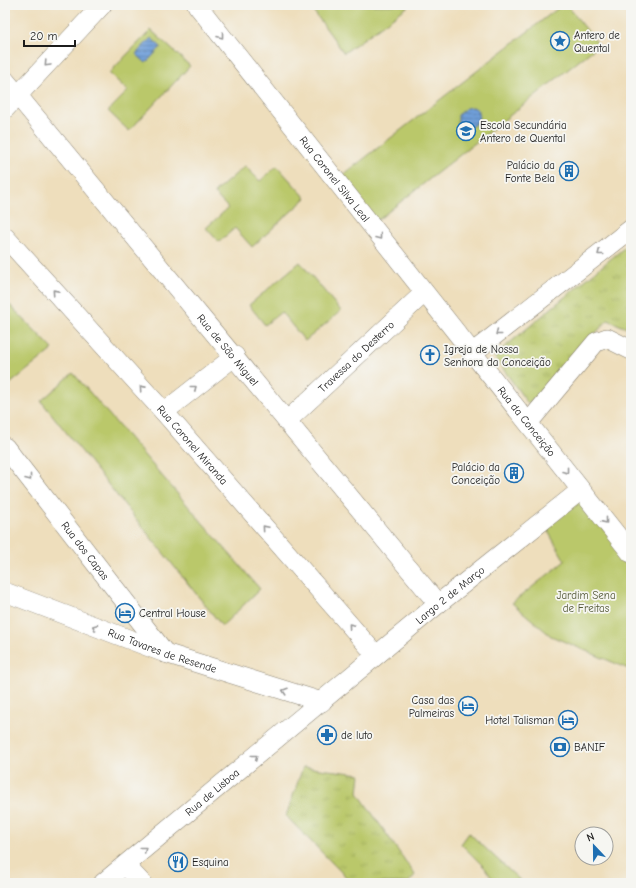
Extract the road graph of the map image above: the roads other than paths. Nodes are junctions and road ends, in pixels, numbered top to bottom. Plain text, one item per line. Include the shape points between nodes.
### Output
1 (102, 5) edge
2 (197, 5) edge
3 (5, 80) edge
4 (11, 103) edge
5 (631, 229) edge
6 (5, 237) edge
7 (424, 293) junction
8 (631, 350) edge
9 (472, 353) junction
10 (235, 356) junction
11 (164, 412) junction
12 (288, 420) junction
13 (529, 422) junction
14 (5, 447) edge
15 (581, 490) junction
16 (631, 553) edge
17 (5, 592) edge
18 (438, 604) junction
19 (165, 653) junction
20 (376, 655) junction
21 (322, 702) junction
22 (125, 864) junction
23 (103, 883) edge
24 (142, 883) edge

1 -> 4 street
2 -> 7 street, Rua Coronel Silva Leal
3 - 4 street, Rua de São Miguel
4 - 10 street, Rua de São Miguel
5 -> 9 street
11 -> 6 street, Rua Coronel Miranda
7 - 9 street, Rua Coronel Silva Leal
7 - 12 street, Travessa do Desterro
8 - 13 street via 607,338 596,342
9 - 13 street, Rua da Conceição
11 -> 10 street
10 - 12 street, Rua de São Miguel
20 -> 11 street, Rua Coronel Miranda
12 - 18 street, Rua de São Miguel
13 -> 15 street, Rua da Conceição
14 -> 19 street, Rua dos Capas
15 -> 16 street, Rua da Conceição
15 - 18 street, Largo 2 de Março
19 -> 17 street, Rua Tavares de Resende
18 - 20 street, Largo 2 de Março
21 -> 19 street, Rua Tavares de Resende
20 - 21 street, Largo 2 de Março
22 -> 21 street, Rua de Lisboa
22 - 23 street, Rua de Lisboa
22 - 24 street

